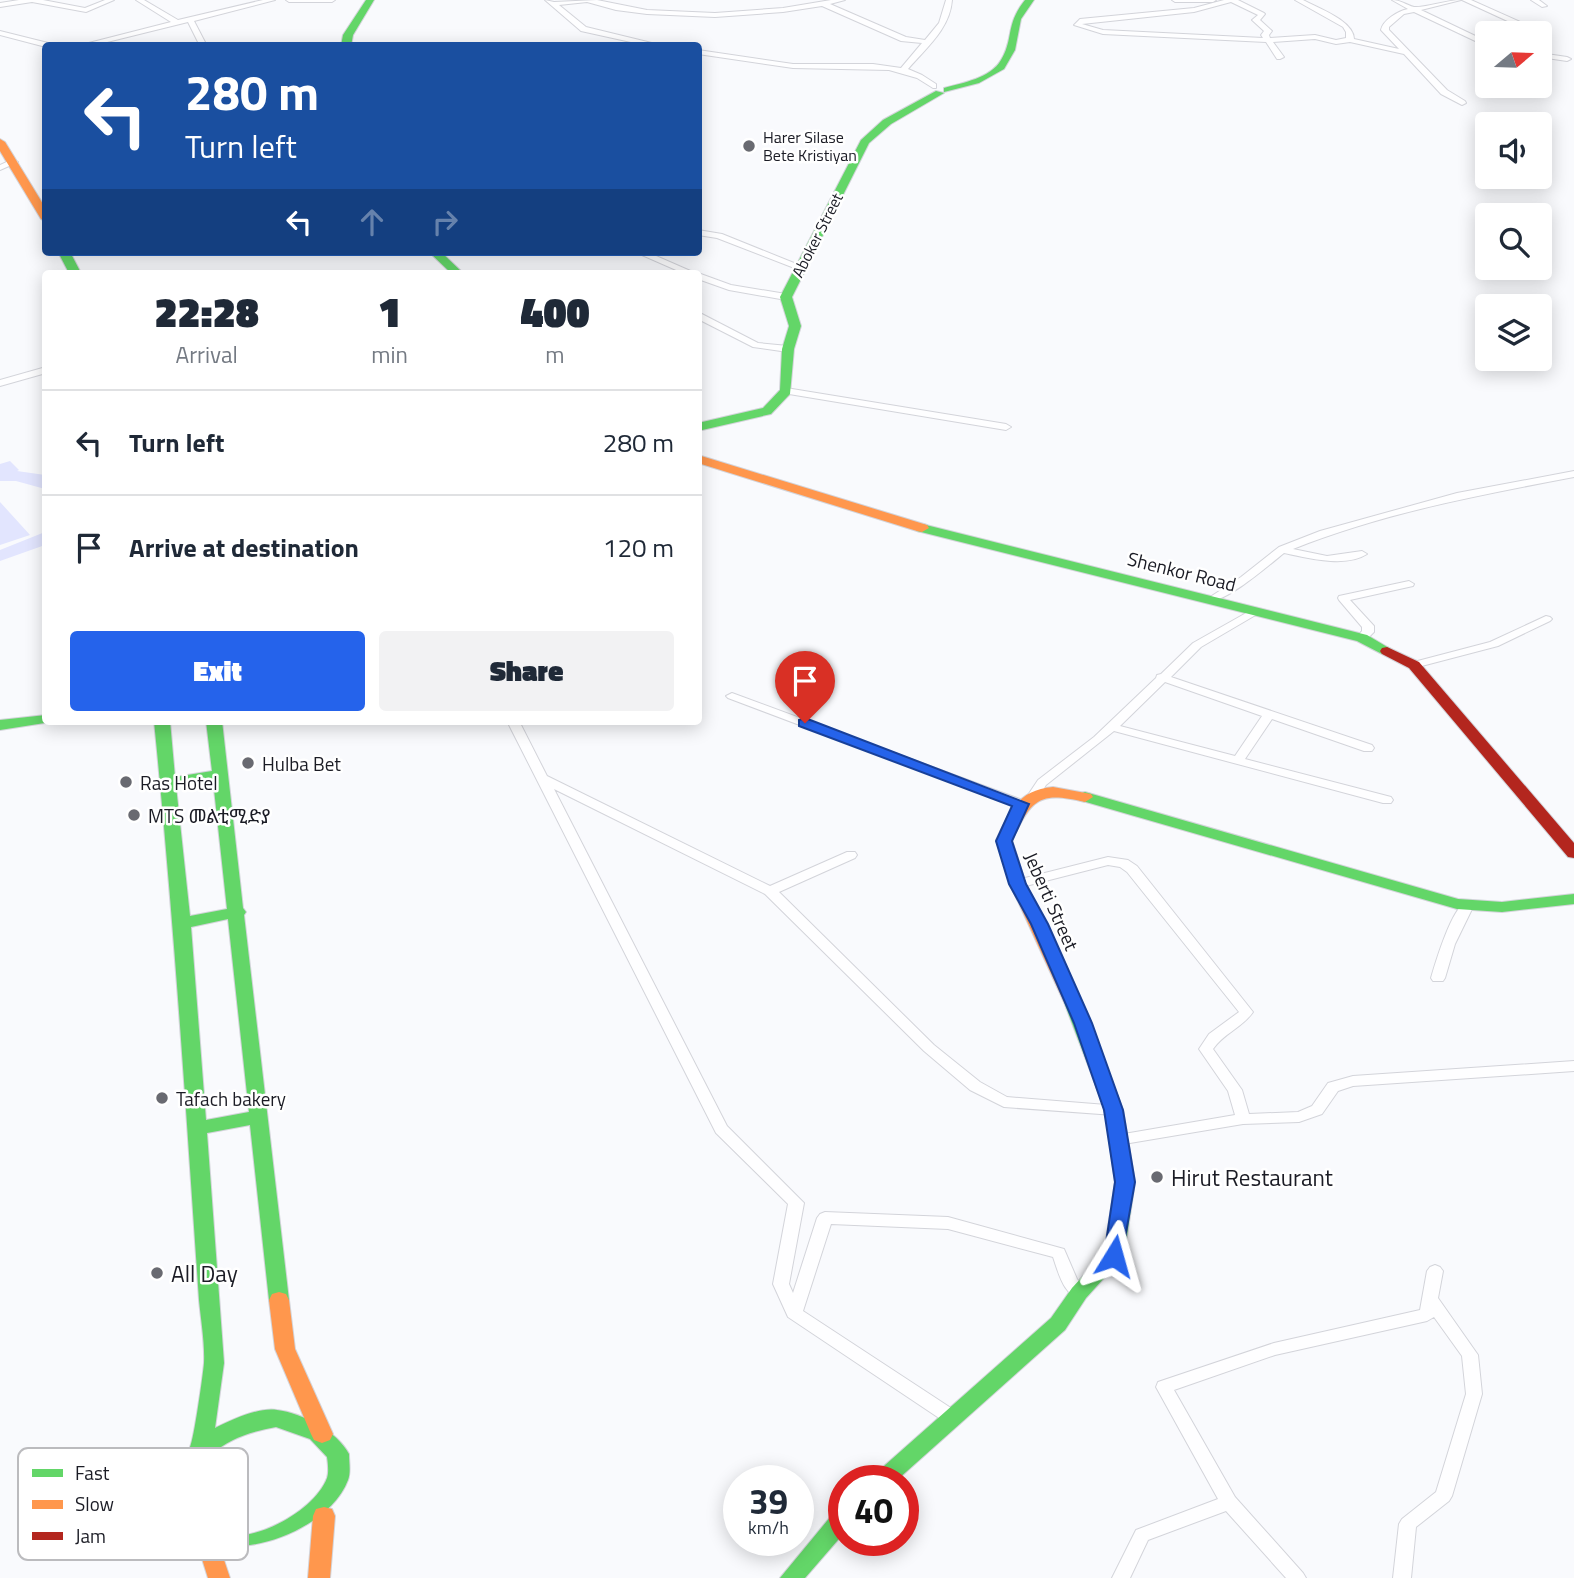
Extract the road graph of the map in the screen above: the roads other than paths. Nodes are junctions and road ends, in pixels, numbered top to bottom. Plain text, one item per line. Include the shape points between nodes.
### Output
1 (111, 0) edge
2 (139, 0) edge
3 (272, 0) edge
4 (289, 0) edge
5 (332, 0) edge
6 (370, 0) edge
7 (587, 0) edge
8 (842, 0) edge
9 (949, 0) edge
10 (1030, 0) edge
11 (1175, 0) edge
12 (1230, 0) edge
13 (1303, 0) edge
14 (1395, 0) edge
15 (1458, 0) edge
16 (1465, 0) edge
17 (1534, 0) edge
18 (550, 2) edge
19 (820, 2) edge
20 (0, 5) edge
21 (1544, 6) dead end
22 (1414, 11) junction
23 (190, 20) junction
24 (1514, 21) edge
25 (178, 23) junction
26 (0, 33) edge
27 (116, 37) junction
28 (1475, 39) edge
29 (1268, 40) junction
30 (1350, 40) junction
31 (96, 42) edge
32 (119, 42) edge
33 (202, 42) edge
34 (347, 42) edge
35 (643, 42) edge
36 (927, 42) junction
37 (42, 44) edge
38 (1403, 52) junction
39 (702, 53) edge
40 (1280, 57) dead end
41 (1552, 57) edge
42 (1567, 59) dead end
43 (903, 70) junction
44 (940, 90) junction
45 (1462, 103) dead end
46 (0, 142) edge
47 (7, 165) edge
48 (42, 209) edge
49 (702, 233) edge
50 (439, 256) edge
51 (649, 256) edge
52 (800, 267) junction
53 (454, 270) edge
54 (684, 270) edge
55 (702, 277) edge
56 (786, 297) junction
57 (702, 317) edge
58 (788, 349) junction
59 (42, 371) edge
60 (0, 383) edge
61 (786, 391) junction
62 (702, 426) edge
63 (1006, 427) dead end
64 (702, 460) edge
65 (1574, 474) edge
66 (1283, 550) junction
67 (1362, 554) dead end
68 (1409, 584) dead end
69 (1212, 599) junction
70 (1255, 611) junction
71 (1546, 619) dead end
72 (1362, 638) junction
73 (1414, 666) junction
74 (1161, 677) junction
75 (732, 696) dead end
76 (1268, 716) junction
77 (42, 720) edge
78 (0, 725) edge
79 (162, 725) edge
80 (214, 725) edge
81 (515, 725) edge
82 (1111, 727) junction
83 (1368, 748) dead end
84 (1238, 761) junction
85 (220, 774) junction
86 (541, 778) junction
87 (168, 783) junction
88 (1027, 800) junction
89 (1387, 800) dead end
90 (1574, 853) edge
91 (850, 855) dead end
92 (1018, 884) junction
93 (770, 891) junction
94 (1574, 898) edge
95 (1467, 905) junction
96 (238, 912) junction
97 (182, 923) junction
98 (1438, 978) dead end
99 (1574, 1066) edge
100 (1114, 1110) junction
101 (259, 1117) junction
102 (1243, 1119) junction
103 (197, 1128) junction
104 (1118, 1140) junction
105 (1435, 1271) dead end
106 (1079, 1293) junction
107 (1430, 1299) junction
108 (794, 1313) junction
109 (951, 1417) junction
110 (322, 1434) junction
111 (201, 1448) edge
112 (202, 1448) edge
113 (899, 1465) edge
114 (1229, 1502) junction
115 (324, 1516) junction
116 (828, 1532) edge
117 (248, 1552) edge
118 (213, 1560) edge
119 (219, 1578) edge
120 (320, 1578) edge
121 (791, 1578) edge
122 (1121, 1578) edge
123 (1297, 1578) edge
124 (1402, 1578) edge

1 - 20 street via 86,10 32,0
2 - 25 street
3 - 23 street via 212,9
4 - 5 street
6 - 34 main road
7 - 18 street
7 - 19 street via 639,11 701,14
8 - 19 street
9 - 36 street via 943,25
10 - 44 main road, Aboker Street via 1014,18 1010,53 1002,67
11 - 12 street
12 - 29 street via 1262,14 1256,20 1268,31
12 - 29 street via 1194,10 1078,25 1102,32
13 - 30 street via 1346,26
14 - 22 street
15 - 22 street
16 - 24 street
17 - 21 street
18 - 35 street via 584,29
19 - 36 street via 904,38
22 - 28 street
22 - 38 street via 1402,12 1385,26
23 - 25 street
23 - 33 street
25 - 27 street
26 - 37 street
27 - 31 street
27 - 32 street
29 - 30 street
29 - 40 street
30 - 38 street
36 - 43 street
38 - 45 street
39 - 43 street via 806,67
41 - 42 street
43 - 44 street
44 - 52 main road, Aboker Street via 887,122 865,142
46 - 47 main road
47 - 48 main road
49 - 52 street
50 - 53 main road
51 - 54 street
52 - 56 main road, Aboker Street
55 - 56 street
56 - 58 main road, Aboker Street via 795,326
57 - 58 street via 756,345
58 - 61 main road, Aboker Street
59 - 60 street
61 - 62 main road via 767,411
61 - 63 street
64 - 69 main road, Shenkor Road via 901,523
65 - 66 street via 1377,516
66 - 67 street via 1327,559
66 - 69 street
68 - 72 street via 1343,598 1368,626
69 - 70 main road, Shenkor Road
70 - 72 main road, Shenkor Road
70 - 74 street via 1197,645
71 - 73 street via 1494,644
72 - 73 main road, Shenkor Road
73 - 90 main road, Shenkor Road
74 - 76 street
74 - 82 street
75 - 88 street
76 - 83 street
76 - 84 street
77 - 78 main road
79 - 87 main road
80 - 85 main road
81 - 86 street
82 - 84 street
82 - 88 street
84 - 89 street
85 - 87 main road
85 - 96 main road
86 - 93 street
86 - 108 street via 721,1129 796,1203 781,1284
87 - 97 main road
88 - 92 main road, Jeberti Street via 1004,841
88 - 95 main road via 1062,791
91 - 93 street
92 - 100 main road, Jeberti Street via 1083,1023
92 - 102 street via 1108,861 1132,869 1246,1012 1216,1034 1206,1049 1235,1090
93 - 100 street via 929,1048 975,1086 1004,1102
94 - 95 main road via 1502,907
95 - 98 street
96 - 97 main road
96 - 101 main road
97 - 103 main road
99 - 102 street via 1353,1081 1333,1087 1317,1110 1299,1116
100 - 104 main road, Jeberti Street
101 - 103 main road
101 - 110 main road via 285,1349
102 - 104 street
103 - 111 main road via 215,1363
104 - 106 main road, Jeberti Street via 1125,1182 1114,1256
105 - 107 street
106 - 108 street via 1059,1253 948,1223 825,1218
106 - 109 main road, Jeberti Street via 1058,1324
107 - 114 street via 1427,1315 1274,1349 1164,1387
107 - 124 street via 1470,1355 1474,1394 1443,1496 1408,1524
108 - 109 street
109 - 113 main road, Jeberti Street
110 - 112 main road via 276,1418 223,1432
110 - 115 main road via 336,1452 341,1473 337,1496
114 - 122 street via 1142,1535
114 - 123 street
115 - 117 main road via 306,1534 282,1546
115 - 120 main road
116 - 121 main road
118 - 119 main road

